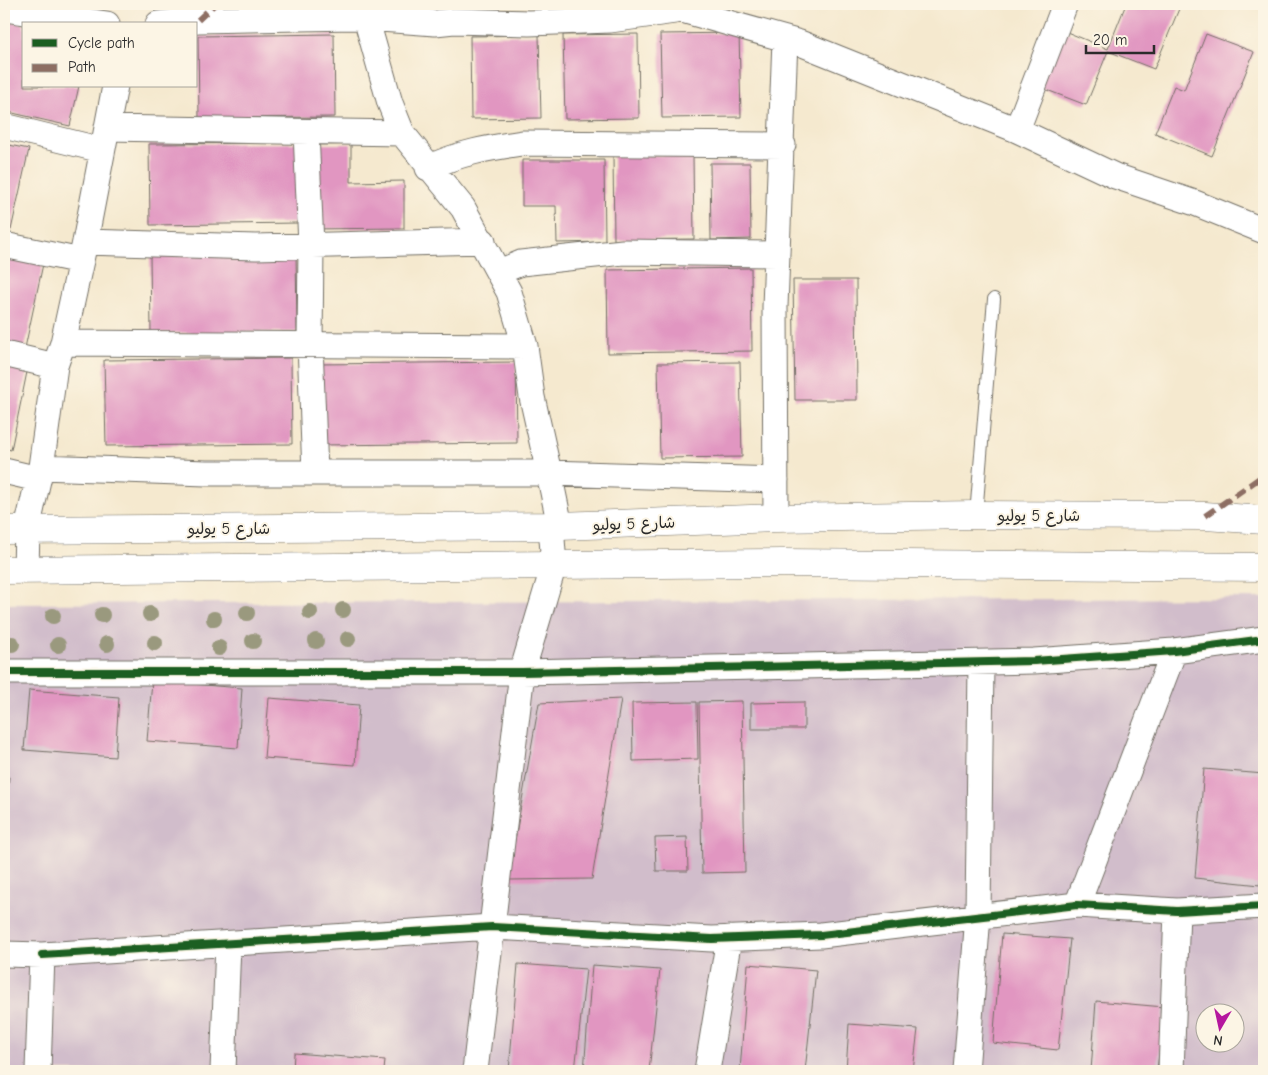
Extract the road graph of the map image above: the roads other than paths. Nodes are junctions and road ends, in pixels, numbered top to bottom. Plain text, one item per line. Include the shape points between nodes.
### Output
1 (1064, 4) edge
2 (682, 7) edge
3 (4, 9) edge
4 (605, 12) edge
5 (356, 13) edge
6 (93, 22) edge
7 (178, 22) edge
8 (786, 39) junction
9 (115, 88) edge
10 (4, 126) edge
11 (1017, 130) junction
12 (306, 132) junction
13 (402, 134) junction
14 (104, 139) junction
15 (782, 145) junction
16 (428, 168) junction
17 (1264, 231) edge
18 (483, 241) junction
19 (4, 245) edge
20 (311, 245) junction
21 (83, 251) junction
22 (777, 254) junction
23 (499, 272) junction
24 (994, 299) dead end
25 (310, 344) junction
26 (525, 346) junction
27 (4, 354) edge
28 (59, 354) junction
29 (4, 472) edge
30 (40, 473) junction
31 (315, 473) junction
32 (548, 473) junction
33 (776, 480) junction
34 (976, 515) junction
35 (776, 518) junction
36 (1264, 520) edge
37 (555, 526) junction
38 (16, 530) edge
39 (554, 565) junction
40 (1264, 567) edge
41 (15, 570) edge
42 (1264, 639) edge
43 (1174, 651) junction
44 (981, 663) junction
45 (4, 672) edge
46 (522, 672) junction
47 (1077, 905) junction
48 (1264, 906) edge
49 (1177, 911) junction
50 (978, 915) junction
51 (492, 928) junction
52 (729, 938) junction
53 (228, 944) junction
54 (4, 954) edge
55 (42, 955) junction
56 (38, 1071) edge
57 (223, 1071) edge
58 (475, 1071) edge
59 (708, 1071) edge
60 (966, 1071) edge
61 (1171, 1071) edge

1 - 11 street
2 - 4 street
2 - 8 street
3 - 6 street
4 - 5 street via 528,23 435,23
5 - 7 street
5 - 13 street
8 - 11 street
8 - 15 street
9 - 14 street
10 - 14 street
11 - 17 street via 1115,176
12 - 13 street
12 - 14 street
12 - 20 street
13 - 16 street
14 - 21 street
15 - 16 street via 522,143 479,149 453,156
15 - 22 street
16 - 18 street via 463,208
18 - 20 street
18 - 23 street
19 - 21 street
20 - 21 street
20 - 25 street
21 - 28 street
22 - 23 street via 623,252 521,264
22 - 33 street
23 - 26 street via 510,292
24 - 34 lane
25 - 26 street
25 - 28 street
25 - 31 street
26 - 32 street
27 - 28 street
28 - 30 street
29 - 30 street
30 - 31 street
30 - 38 street
31 - 32 street
32 - 33 street
32 - 37 street
33 - 35 street
34 - 35 main road, شارع 5 يوليو
34 - 36 main road, شارع 5 يوليو via 1205,516
35 - 37 main road, شارع 5 يوليو
37 - 38 main road, شارع 5 يوليو
37 - 39 street
38 - 41 street
39 - 40 main road via 783,563
39 - 41 main road
39 - 46 street
42 - 43 street
43 - 44 street
43 - 47 street
44 - 46 street
44 - 50 street
45 - 46 street
46 - 51 street
47 - 49 street
47 - 50 street
48 - 49 street
49 - 61 street
50 - 52 street via 821,935
50 - 60 street
51 - 52 street
51 - 53 street
51 - 58 street
52 - 59 street
53 - 55 street
53 - 57 street
54 - 55 street
55 - 56 street

